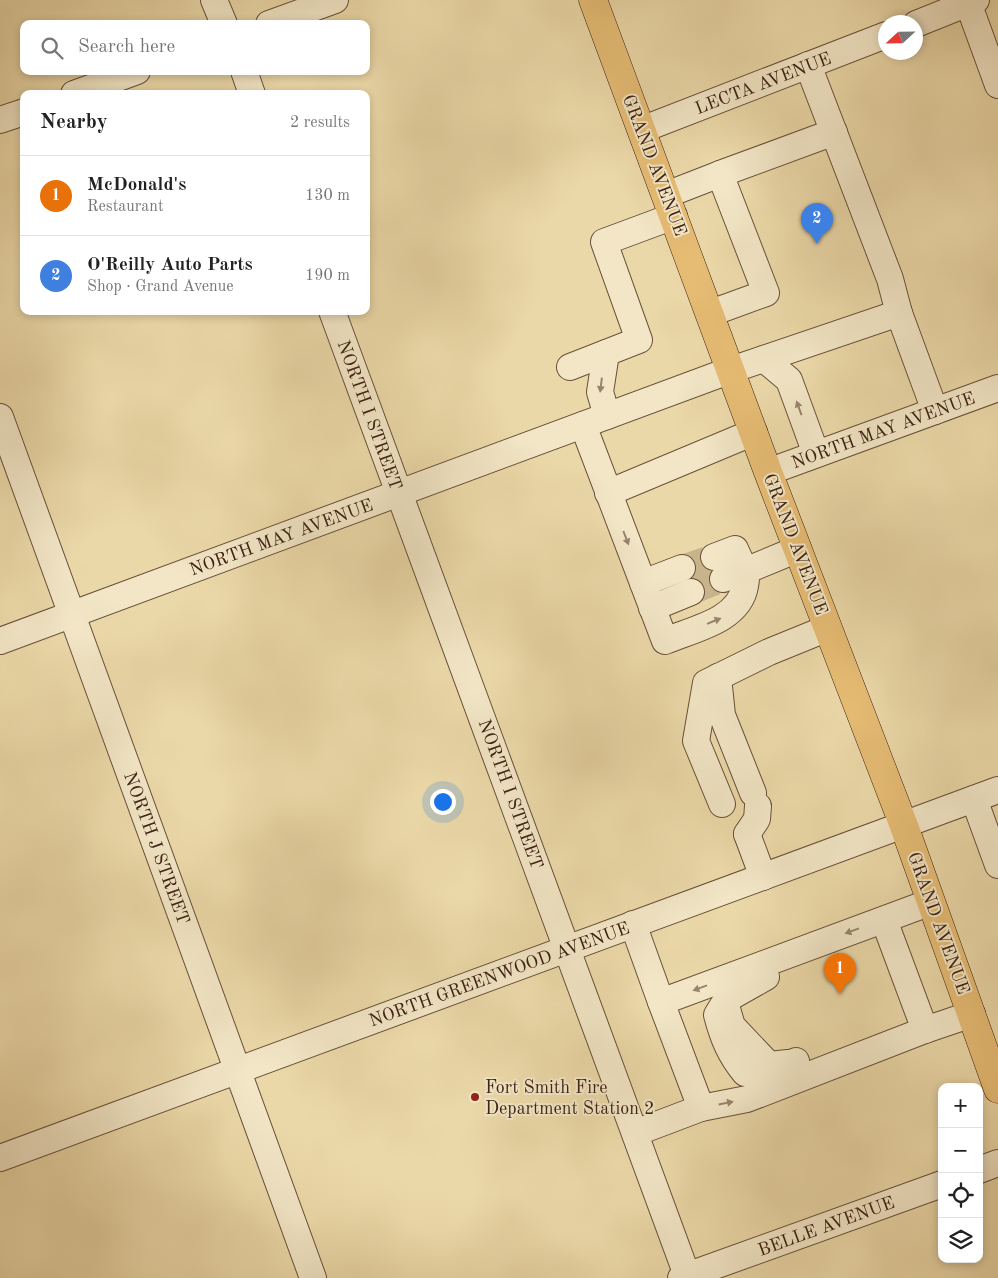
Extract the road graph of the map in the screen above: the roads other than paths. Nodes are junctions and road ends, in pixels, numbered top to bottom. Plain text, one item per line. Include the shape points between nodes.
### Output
1 (214, 0) edge
2 (335, 0) edge
3 (593, 0) edge
4 (971, 1) edge
5 (222, 20) edge
6 (280, 20) edge
7 (923, 21) edge
8 (878, 38) edge
9 (808, 65) junction
10 (126, 75) edge
11 (245, 75) edge
12 (998, 85) edge
13 (85, 90) edge
14 (251, 90) edge
15 (20, 113) edge
16 (0, 120) edge
17 (641, 130) junction
18 (834, 132) junction
19 (720, 174) junction
20 (670, 206) junction
21 (711, 313) junction
22 (899, 313) junction
23 (333, 315) edge
24 (606, 353) junction
25 (764, 359) junction
26 (570, 367) dead end
27 (731, 370) junction
28 (998, 388) edge
29 (935, 411) junction
30 (607, 416) junction
31 (0, 417) edge
32 (583, 425) junction
33 (754, 432) junction
34 (816, 454) junction
35 (768, 472) junction
36 (608, 492) junction
37 (399, 493) junction
38 (798, 549) junction
39 (643, 583) junction
40 (652, 608) junction
41 (72, 614) junction
42 (828, 628) junction
43 (0, 640) edge
44 (718, 676) junction
45 (998, 790) edge
46 (974, 800) junction
47 (904, 826) junction
48 (747, 834) junction
49 (998, 865) edge
50 (763, 877) junction
51 (931, 902) junction
52 (884, 920) junction
53 (633, 924) junction
54 (820, 944) junction
55 (568, 948) junction
56 (662, 1002) junction
57 (972, 1014) junction
58 (922, 1022) junction
59 (238, 1071) junction
60 (996, 1079) edge
61 (701, 1108) junction
62 (634, 1133) junction
63 (0, 1158) edge
64 (998, 1163) edge
65 (983, 1169) edge
66 (938, 1185) edge
67 (685, 1277) edge
68 (313, 1278) edge

1 - 5 street
2 - 6 street
3 - 17 main road, GRAND AVENUE
4 - 7 street
4 - 12 street
8 - 9 street, LECTA AVENUE
9 - 17 street, LECTA AVENUE
9 - 18 street
10 - 13 street
11 - 14 street
15 - 16 street
17 - 20 main road, GRAND AVENUE
18 - 19 street
18 - 22 street via 890,279
19 - 20 street
19 - 21 street via 766,293
20 - 21 main road, GRAND AVENUE
20 - 24 street via 604,242 639,340
21 - 27 main road, GRAND AVENUE
22 - 25 street, NORTH MAY AVENUE
22 - 29 street
23 - 37 street, NORTH I STREET
24 - 26 street
24 -> 30 street via 600,392
25 - 27 street, NORTH MAY AVENUE
34 -> 25 street via 789,380
27 - 30 street, NORTH MAY AVENUE
27 - 33 main road, GRAND AVENUE
28 - 29 street, NORTH MAY AVENUE
29 - 34 street, NORTH MAY AVENUE
30 - 32 street, NORTH MAY AVENUE
31 - 41 street, NORTH J STREET
32 - 36 street
32 - 37 street, NORTH MAY AVENUE
33 - 35 main road, GRAND AVENUE
33 - 36 street
34 - 35 street, NORTH MAY AVENUE
35 - 38 main road, GRAND AVENUE
36 -> 39 street
37 - 41 street, NORTH MAY AVENUE
37 - 55 street, NORTH I STREET
40 -> 38 street via 665,641 725,616 742,599 746,575 727,569
38 - 42 main road, GRAND AVENUE
39 - 40 street
39 - 40 street via 687,580
41 - 43 street, NORTH MAY AVENUE
41 - 59 street, NORTH J STREET
42 - 44 street
42 - 47 main road, GRAND AVENUE
44 - 48 street via 722,715 756,799 757,820
44 - 48 street via 706,683 696,741 724,811 738,831
45 - 46 street, NORTH GREENWOOD AVENUE
46 - 47 street, NORTH GREENWOOD AVENUE
46 - 49 street
47 - 50 street, NORTH GREENWOOD AVENUE
47 - 51 main road, GRAND AVENUE
48 - 50 street
50 - 53 street, NORTH GREENWOOD AVENUE
51 - 52 street
51 - 57 main road, GRAND AVENUE
52 -> 54 street
52 - 58 street
53 - 55 street, NORTH GREENWOOD AVENUE
53 - 56 street
54 -> 56 street
54 - 58 street via 727,999 717,1015 734,1060 746,1073 766,1073
55 - 59 street, NORTH GREENWOOD AVENUE
55 - 62 street, NORTH I STREET
56 - 61 street
57 - 58 street
57 - 60 main road, GRAND AVENUE
61 -> 58 street via 747,1099
59 - 63 street, NORTH GREENWOOD AVENUE
59 - 68 street, NORTH J STREET
61 - 62 street
62 - 67 street, NORTH I STREET
64 - 65 street
66 - 67 street, BELLE AVENUE

